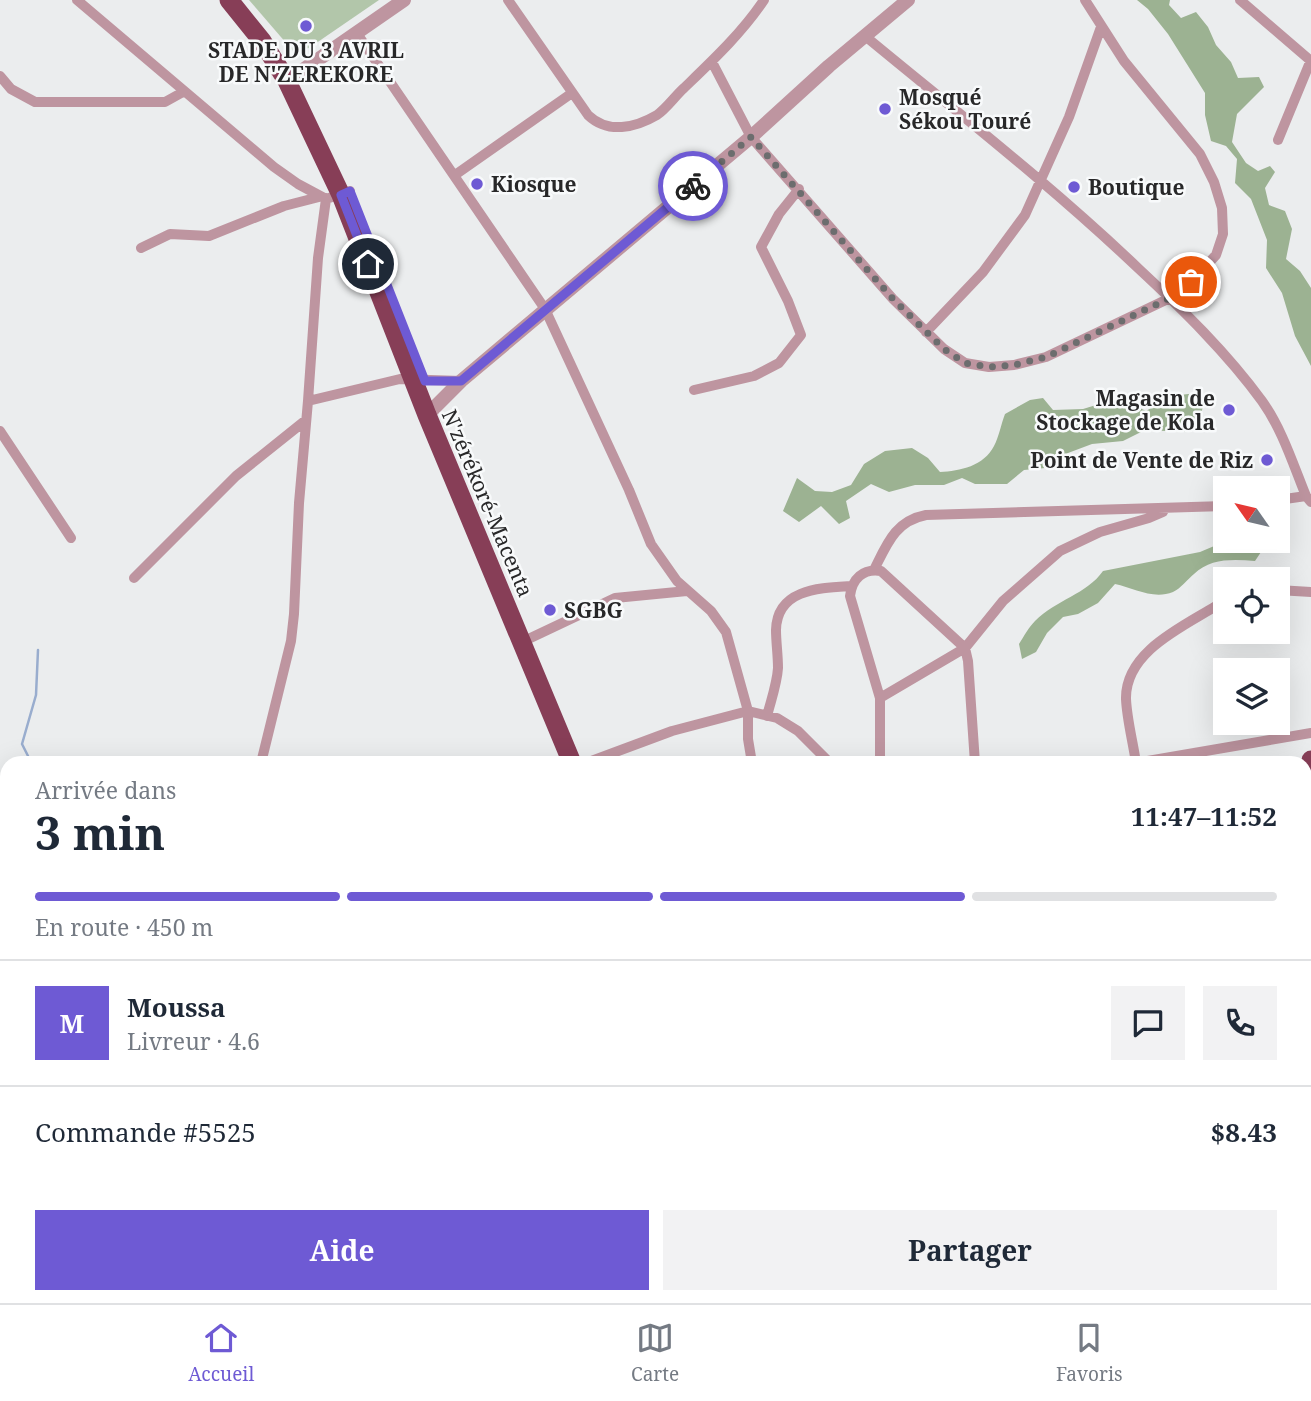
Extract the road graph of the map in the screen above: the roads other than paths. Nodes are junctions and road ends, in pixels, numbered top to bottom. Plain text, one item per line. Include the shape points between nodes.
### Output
1 (229, 0) edge
2 (243, 0) edge
3 (404, 0) edge
4 (508, 0) edge
5 (764, 0) edge
6 (908, 0) edge
7 (1085, 0) edge
8 (1240, 0) edge
9 (81, 1) edge
10 (1101, 27) junction
11 (356, 32) junction
12 (865, 36) junction
13 (1311, 61) edge
14 (712, 62) junction
15 (0, 76) edge
16 (291, 78) junction
17 (183, 92) junction
18 (572, 93) junction
19 (751, 137) junction
20 (1278, 140) dead end
21 (455, 175) junction
22 (1041, 181) junction
23 (799, 189) junction
24 (334, 196) junction
25 (141, 248) dead end
26 (1170, 298) junction
27 (545, 309) junction
28 (926, 332) junction
29 (419, 380) junction
30 (461, 381) junction
31 (694, 390) dead end
32 (309, 401) junction
33 (431, 412) junction
34 (306, 420) junction
35 (0, 431) edge
36 (1309, 499) edge
37 (1290, 500) edge
38 (1213, 507) edge
39 (1169, 509) junction
40 (71, 538) dead end
41 (874, 570) junction
42 (134, 578) dead end
43 (851, 586) junction
44 (687, 591) junction
45 (1290, 591) edge
46 (1311, 592) edge
47 (1213, 608) edge
48 (526, 640) junction
49 (965, 648) junction
50 (880, 698) junction
51 (748, 711) junction
52 (767, 716) junction
53 (1311, 733) edge
54 (263, 756) edge
55 (571, 756) edge
56 (590, 756) edge
57 (751, 756) edge
58 (823, 756) edge
59 (880, 756) edge
60 (975, 756) edge
61 (1135, 756) edge
62 (1177, 756) edge

1 - 16 highway
2 - 16 highway via 273,37
3 - 11 street
4 - 18 street
5 - 14 street
6 - 12 street
7 - 10 street
8 - 13 street
9 - 17 street
10 - 22 street
10 - 26 street via 1200,153 1222,208 1223,234 1216,256
11 - 16 street
11 - 21 street
12 - 19 street
12 - 22 street
13 - 20 street
14 - 18 street via 660,113 625,127 596,123
14 - 19 street
15 - 17 street via 11,89 35,102 165,102
16 - 24 highway via 322,125
17 - 24 street via 274,167
18 - 21 street
19 - 23 street
19 - 27 street
21 - 27 street
22 - 26 street
22 - 28 street via 1025,215 984,272
23 - 28 street
23 - 31 street via 761,247 801,335 779,363 754,376
24 - 25 street via 284,206 209,236 170,234
24 - 29 highway
24 - 32 street via 318,258
26 - 28 street via 1046,357 1014,365 965,363
26 - 36 street via 1262,401
27 - 30 street
27 - 44 street via 651,544
29 - 30 street
29 - 32 street via 385,381
29 - 33 highway
30 - 33 street
32 - 34 street
33 - 48 highway
34 - 42 street via 236,476
34 - 54 street via 291,641
35 - 40 street
36 - 37 street
38 - 39 street
39 - 41 street via 926,515 898,527
39 - 49 street via 1060,551 1003,601
41 - 43 street via 866,571
41 - 49 street via 881,571
43 - 50 street
43 - 52 street via 801,593 782,606 776,628 778,670
44 - 48 street via 615,598
44 - 51 street via 711,611 726,632
45 - 46 street
47 - 61 street via 1162,639 1141,659 1131,677 1126,697
48 - 55 highway
49 - 50 street
49 - 60 street
50 - 59 street
51 - 52 street
51 - 56 street
51 - 57 street
52 - 58 street via 799,731
53 - 62 street

